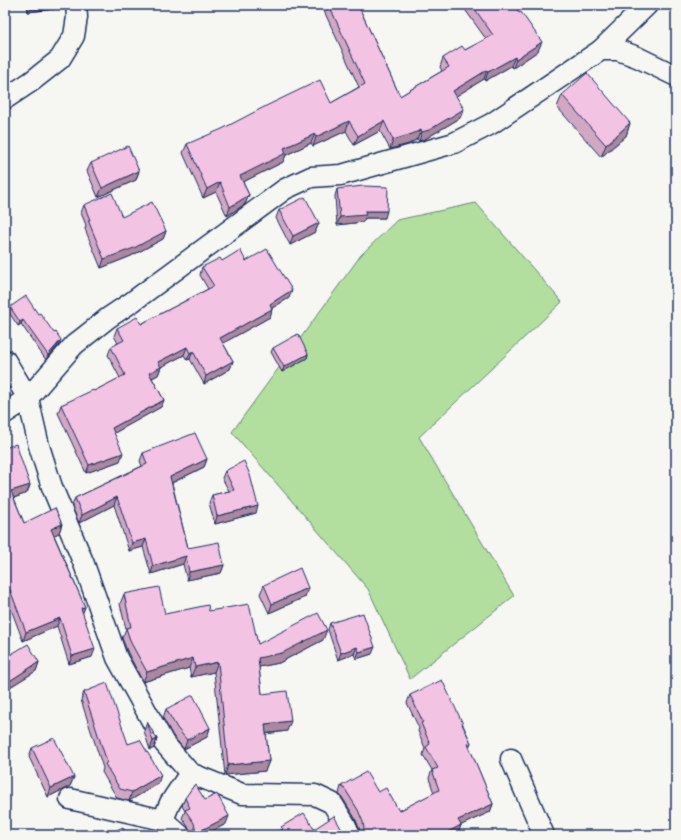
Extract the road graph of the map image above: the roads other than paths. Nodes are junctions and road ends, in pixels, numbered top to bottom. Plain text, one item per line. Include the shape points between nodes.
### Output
1 (76, 5) edge
2 (647, 5) edge
3 (602, 50) junction
4 (676, 76) edge
5 (5, 99) edge
6 (5, 360) edge
7 (28, 398) junction
8 (5, 413) edge
9 (511, 759) dead end
10 (190, 773) junction
11 (70, 799) dead end
12 (163, 820) junction
13 (180, 835) edge
14 (350, 835) edge
15 (544, 835) edge

1 - 5 street via 74,36 60,59
2 - 3 street
3 - 4 street via 618,50
3 - 7 street via 491,124 454,143 341,175 311,177 285,189 74,345
6 - 7 street
7 - 8 street
7 - 10 street via 52,487 84,564 117,658 164,743
9 - 15 street
10 - 12 street
10 - 14 street via 242,794 315,795 332,803
11 - 12 street
12 - 13 street

